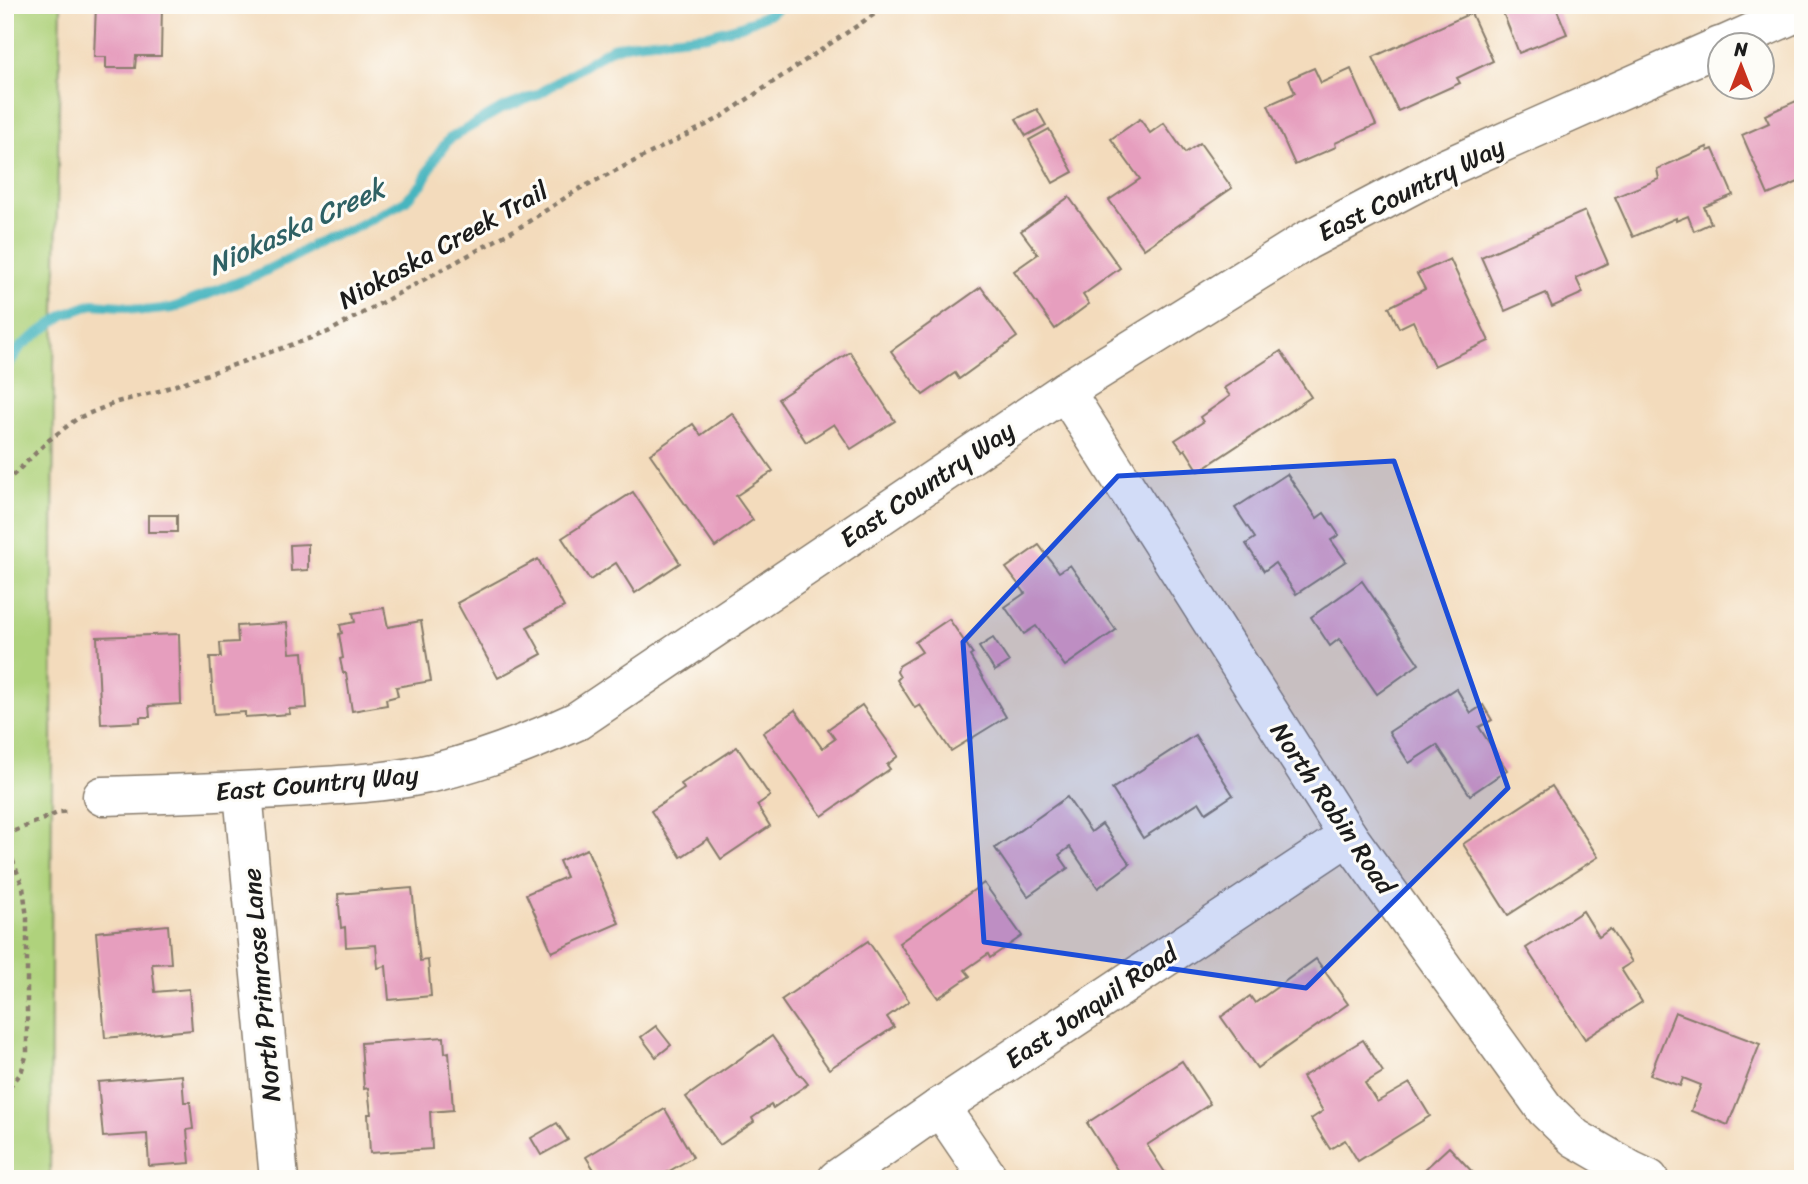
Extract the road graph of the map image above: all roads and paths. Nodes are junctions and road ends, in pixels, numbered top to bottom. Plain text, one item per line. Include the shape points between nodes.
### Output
1 (888, 5) edge
2 (1803, 10) edge
3 (1753, 32) edge
4 (1706, 53) edge
5 (1065, 391) junction
6 (5, 483) edge
7 (243, 792) junction
8 (102, 796) joint
9 (5, 835) edge
10 (1348, 836) junction
11 (5, 841) edge
12 (5, 1093) edge
13 (940, 1107) junction
14 (279, 1179) edge
15 (836, 1179) edge
16 (989, 1179) edge
17 (1649, 1179) edge

1 - 6 path, Niokaska Creek Trail via 718,120 579,189 520,227 328,332 78,418
2 - 3 street, East Country Way
4 - 5 street, East Country Way via 1441,170 1306,241
5 - 7 street, East Country Way via 577,721 533,741 436,772 381,782
5 - 10 street, North Robin Road
7 - 8 street, East Country Way
7 - 14 street, North Primrose Lane
8 - 9 path via 97,809 60,812
10 - 13 street, East Jonquil Road
10 - 17 street, North Robin Road via 1545,1109 1575,1138
11 - 12 path via 23,887 27,918 27,1053 21,1073
13 - 15 street, East Jonquil Road
13 - 16 street

